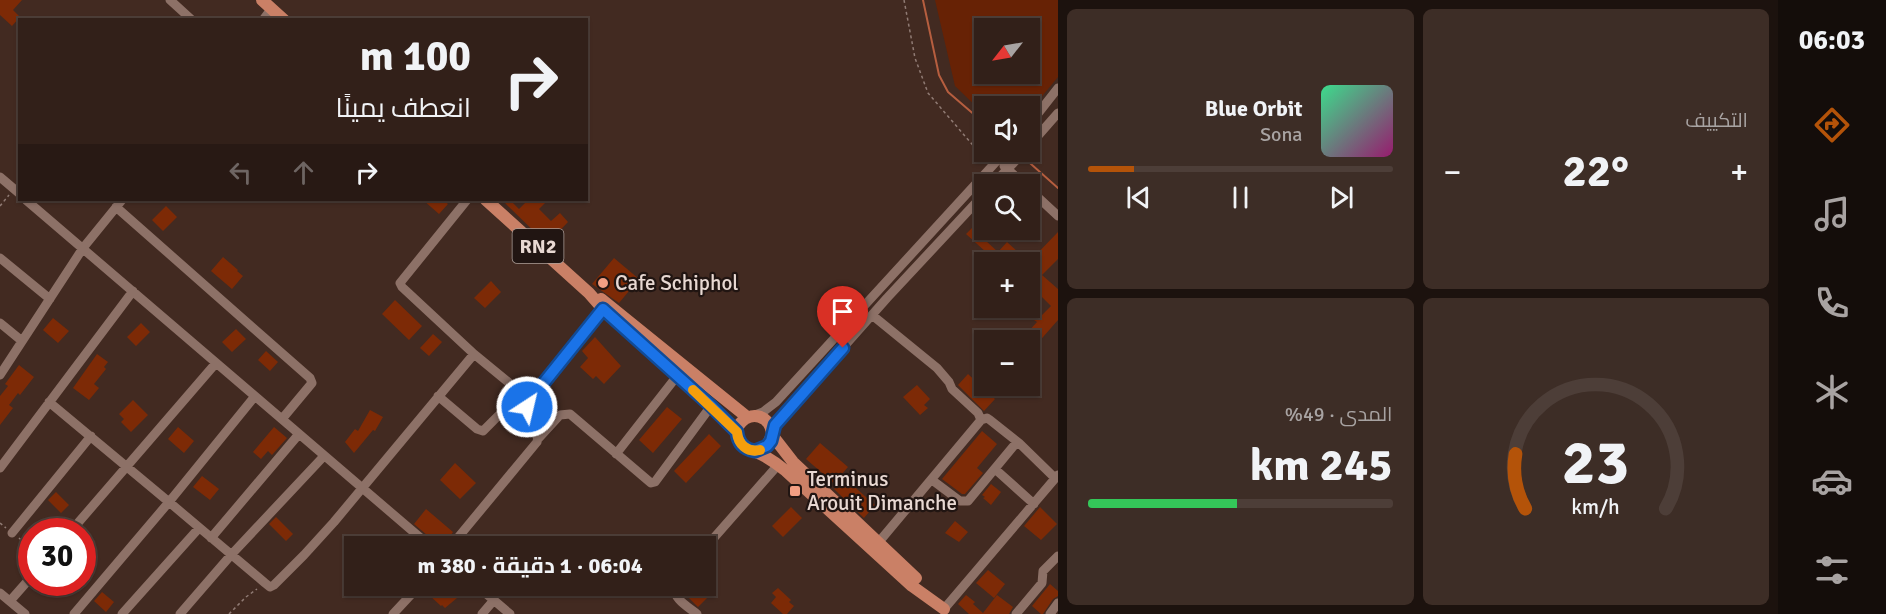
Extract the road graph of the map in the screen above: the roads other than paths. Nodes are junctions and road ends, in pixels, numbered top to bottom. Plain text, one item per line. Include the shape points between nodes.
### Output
1 (170, 0) edge
2 (267, 4) edge
3 (190, 18) edge
4 (282, 18) edge
5 (1058, 88) edge
6 (1040, 111) edge
7 (1058, 113) edge
8 (1040, 132) edge
9 (996, 162) edge
10 (1007, 162) edge
11 (1014, 162) edge
12 (1010, 166) junction
13 (1002, 174) edge
14 (1016, 174) edge
15 (0, 177) edge
16 (17, 191) edge
17 (1040, 199) edge
18 (27, 201) edge
19 (466, 201) edge
20 (487, 201) edge
21 (119, 203) edge
22 (974, 205) edge
23 (1058, 216) edge
24 (84, 249) junction
25 (0, 258) edge
26 (133, 291) junction
27 (50, 299) junction
28 (605, 306) junction
29 (872, 315) junction
30 (0, 323) edge
31 (22, 341) junction
32 (474, 354) junction
33 (216, 363) junction
34 (0, 375) edge
35 (677, 376) junction
36 (521, 393) junction
37 (255, 396) junction
38 (438, 396) junction
39 (530, 400) junction
40 (50, 402) junction
41 (711, 406) junction
42 (751, 416) junction
43 (282, 419) junction
44 (981, 420) junction
45 (737, 432) junction
46 (772, 433) junction
47 (299, 434) junction
48 (91, 436) junction
49 (538, 439) junction
50 (1017, 442) junction
51 (755, 451) junction
52 (616, 454) junction
53 (324, 456) junction
54 (778, 465) junction
55 (128, 466) junction
56 (0, 468) edge
57 (995, 469) junction
58 (1057, 477) edge
59 (932, 480) junction
60 (361, 487) junction
61 (170, 502) junction
62 (1034, 504) junction
63 (82, 518) edge
64 (199, 528) junction
65 (12, 533) dead end
66 (418, 536) edge
67 (459, 536) edge
68 (716, 536) edge
69 (211, 538) junction
70 (878, 543) junction
71 (231, 555) junction
72 (1058, 556) edge
73 (18, 592) edge
74 (0, 593) edge
75 (410, 596) edge
76 (489, 596) edge
77 (676, 596) edge
78 (494, 600) junction
79 (10, 601) junction
80 (1058, 603) edge
81 (947, 612) edge
82 (25, 614) edge
83 (74, 614) edge
84 (122, 614) edge
85 (180, 614) edge
86 (393, 614) edge
87 (482, 614) edge
88 (510, 614) edge
89 (697, 614) edge
90 (1016, 614) edge
91 (1050, 614) edge

1 - 3 street
2 - 4 main road
5 - 6 street
7 - 8 street
9 - 42 street via 776,402
10 - 12 street
11 - 12 street
12 - 13 street
12 - 14 street
15 - 16 street
17 - 23 street
18 - 24 street
19 - 32 street via 400,283
20 - 28 main road, RN2
21 - 24 street
21 - 43 street via 310,378 312,383
22 - 29 street
24 - 26 street
24 - 27 street
25 - 27 street
26 - 33 street
26 - 40 street
27 - 31 street
28 - 35 main road, RN2
28 - 39 street
28 - 42 main road, RN2
29 - 44 street via 937,368
29 - 46 street via 780,418
30 - 31 street
31 - 34 street
32 - 36 street
32 - 38 street
33 - 37 street
33 - 55 street
35 - 41 main road, RN2
35 - 52 street
36 - 38 street via 483,431
36 - 39 street
37 - 43 street
37 - 61 street
38 - 60 street
39 - 49 street via 527,413
40 - 48 street
40 - 56 street
41 - 45 main road, RN2
41 - 52 street via 655,482 649,483
42 - 45 main road via 738,426
42 - 46 main road, RN2 via 768,422
43 - 47 street
44 - 50 street via 987,418
44 - 59 street
45 - 51 main road, RN2 via 744,447
46 - 51 main road via 767,446
46 - 70 main road, RN2 via 793,462
47 - 53 street
47 - 69 street
48 - 55 street
48 - 65 street
49 - 52 street via 560,415 570,414
49 - 67 street
50 - 57 street
50 - 58 street
51 - 54 main road, RN2
53 - 60 street
53 - 71 street
54 - 68 street
54 - 81 main road, RN2 via 912,586
55 - 61 street
55 - 63 street
57 - 59 street via 968,501 960,501
57 - 62 street
58 - 62 street
59 - 70 street
60 - 66 street
60 - 71 street via 304,555 270,587
61 - 64 street
61 - 83 street
62 - 81 street
64 - 69 street
64 - 84 street
69 - 71 street
70 - 81 main road, RN2
71 - 85 street
72 - 90 street via 1042,571 1042,583
73 - 79 street
74 - 79 street
75 - 86 street
76 - 78 street
77 - 89 street
78 - 87 street
78 - 88 street
79 - 82 street
80 - 91 street

